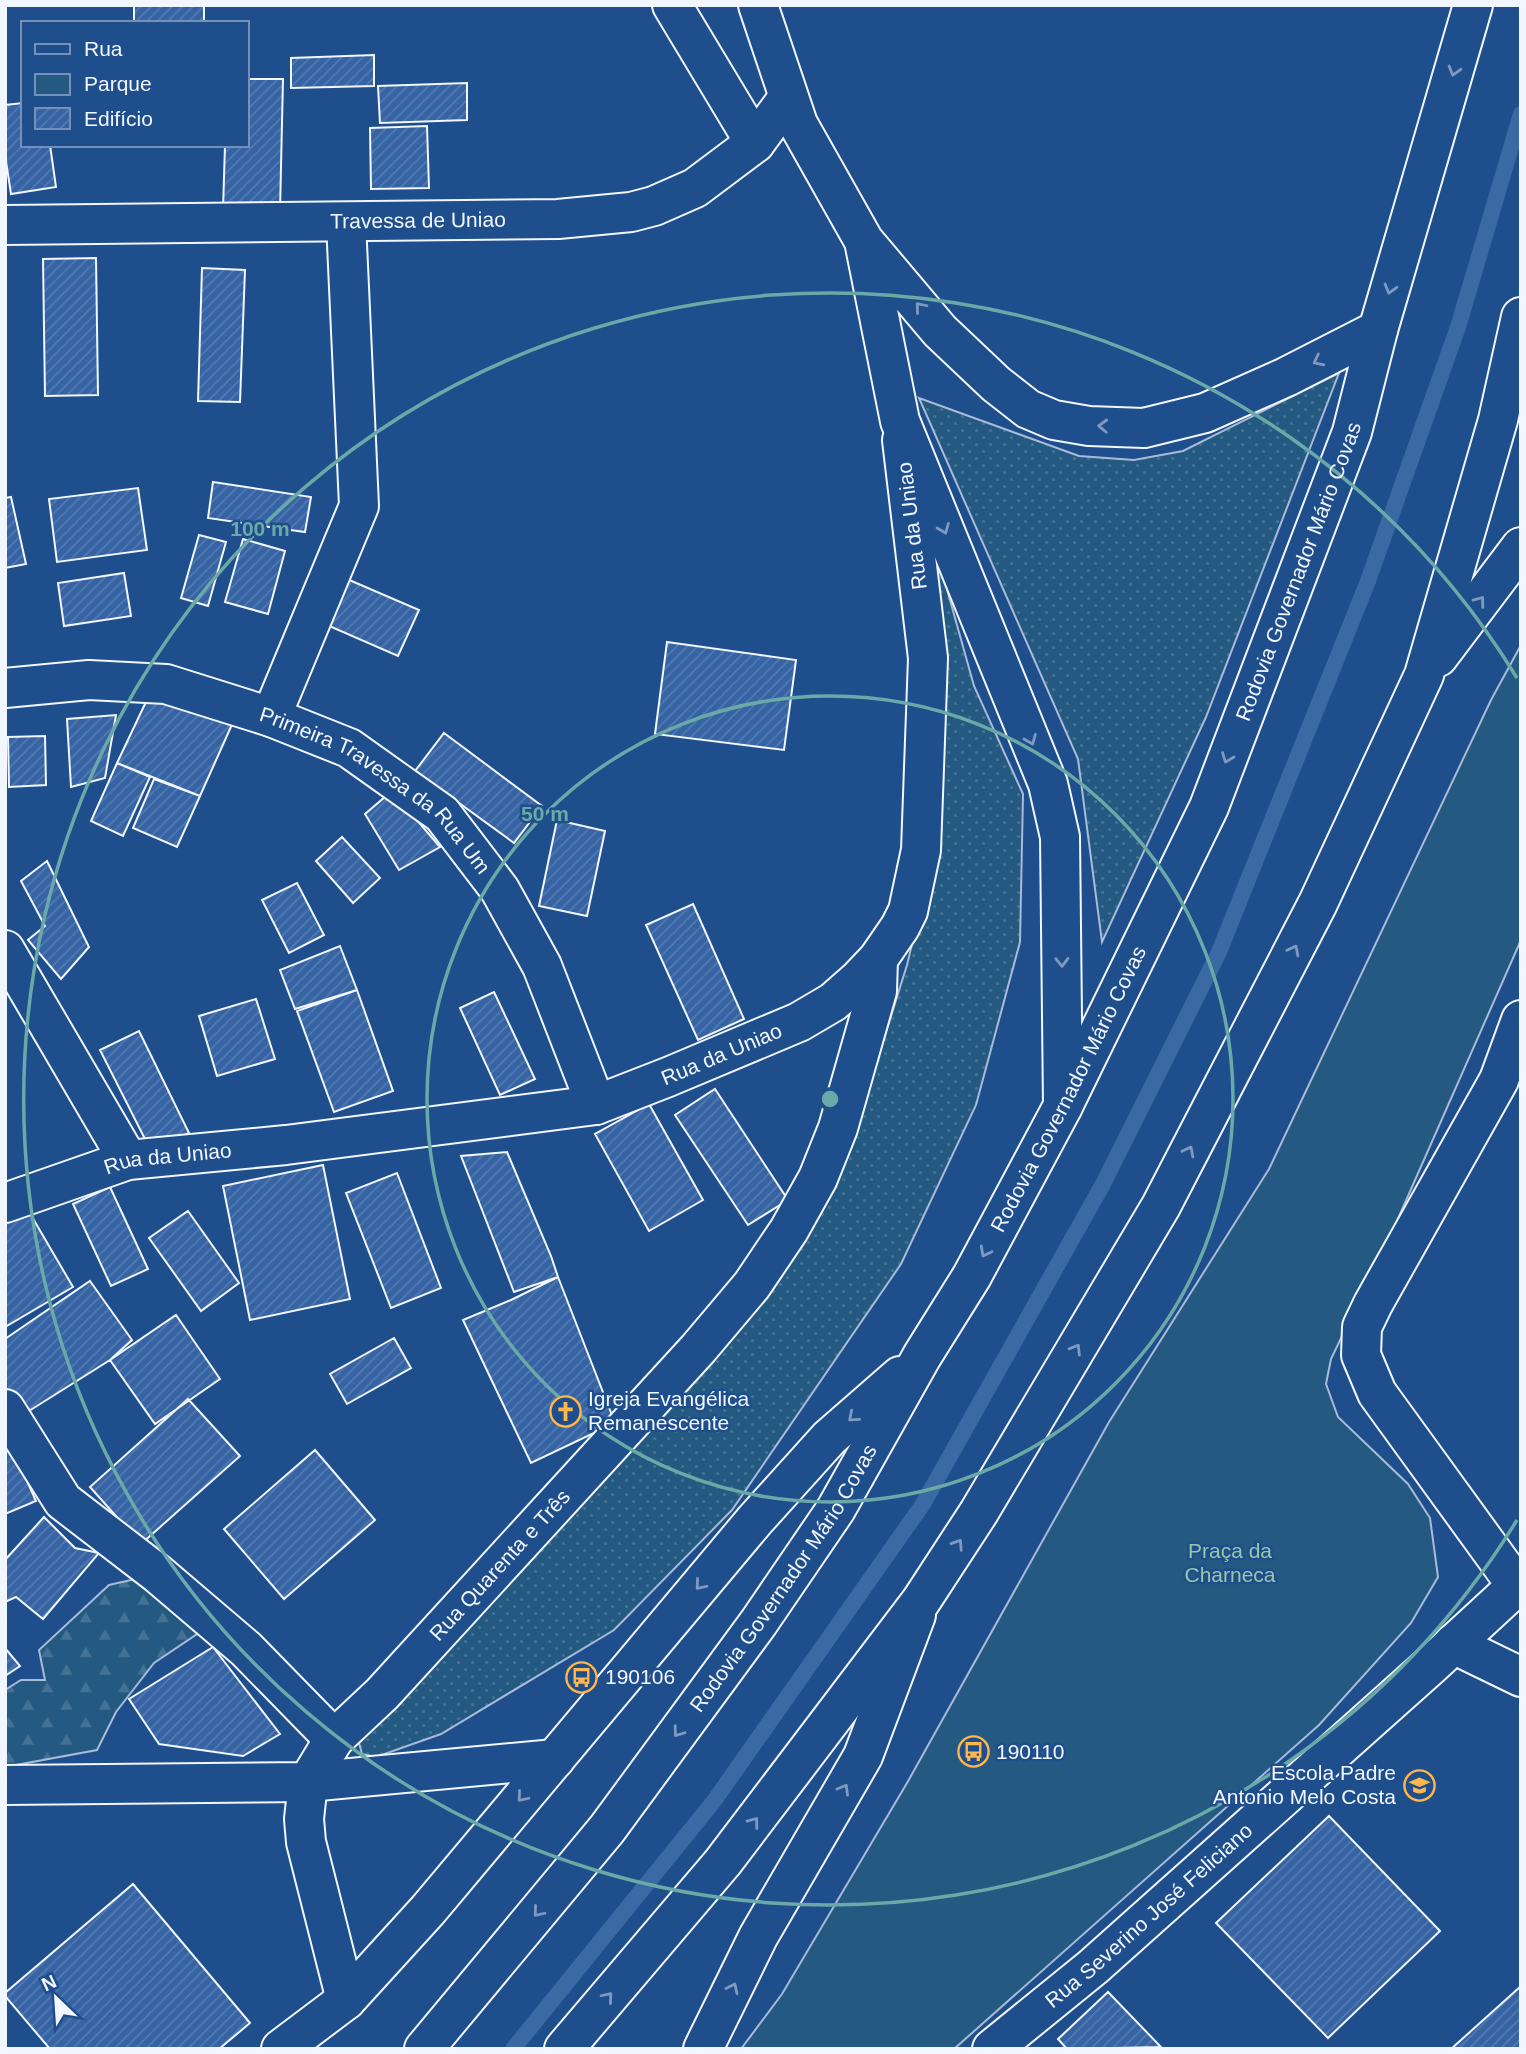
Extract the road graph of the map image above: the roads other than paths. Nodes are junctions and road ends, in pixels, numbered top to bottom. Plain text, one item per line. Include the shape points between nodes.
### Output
1 (672, 5) edge
2 (758, 5) edge
3 (1473, 5) edge
4 (788, 98) junction
5 (755, 143) junction
6 (346, 222) junction
7 (5, 225) edge
8 (864, 241) junction
9 (1521, 317) edge
10 (1378, 330) junction
11 (900, 421) junction
12 (1521, 547) edge
13 (1424, 675) junction
14 (5, 688) edge
15 (271, 717) junction
16 (5, 950) edge
17 (878, 959) junction
18 (1521, 1020) edge
19 (596, 1105) junction
20 (1063, 1106) junction
21 (128, 1160) junction
22 (5, 1203) edge
23 (922, 1356) junction
24 (5, 1409) edge
25 (1519, 1584) edge
26 (921, 1601) junction
27 (1453, 1644) junction
28 (1521, 1677) edge
29 (334, 1740) junction
30 (555, 1759) junction
31 (308, 1782) junction
32 (5, 1785) edge
33 (346, 2000) junction
34 (1017, 2041) edge
35 (281, 2049) edge
36 (424, 2049) edge
37 (564, 2049) edge
38 (703, 2049) edge

1 - 5 main road
2 - 4 main road
3 -> 10 main road, Rodovia Governador Mário Covas
4 - 5 main road, Travessa de Uniao
4 - 8 main road
5 - 6 main road, Travessa de Uniao via 695,188 631,212 558,219
6 - 7 main road, Travessa de Uniao
6 - 15 main road via 359,506
10 -> 8 main road via 1205,413 1144,428 1054,421 1028,409 996,384 940,331
8 - 11 main road
9 - 13 main road via 1498,420
10 -> 20 main road, Rodovia Governador Mário Covas via 1352,432 1209,807
11 - 17 main road, Rua da Uniao via 928,658 921,850 908,911
11 -> 20 main road via 1048,784 1060,836
13 -> 12 main road
26 -> 13 main road via 1161,1206 1318,903
14 - 15 main road, Primeira Travessa da Rua Um via 89,680 166,684
15 - 19 main road, Primeira Travessa da Rua Um via 349,748 442,814 500,890 542,966
16 - 21 main road
17 - 19 main road, Rua da Uniao via 833,1002 799,1022
17 - 29 main road, Rua Quarenta e Três via 877,991 838,1128 818,1178 752,1285 382,1694
18 - 25 main road via 1499,1080 1373,1304 1361,1340 1361,1355 1377,1393
19 - 21 main road, Rua da Uniao via 286,1145
20 -> 23 main road, Rodovia Governador Mário Covas via 972,1276
21 - 22 main road, Rua da Uniao
23 -> 30 main road via 829,1438
23 -> 36 main road, Rodovia Governador Mário Covas via 836,1508 759,1622 607,1829
24 - 29 main road via 63,1501 246,1649
25 - 27 main road, Rua Severino José Feliciano
37 -> 26 main road via 723,1862
38 -> 26 main road via 758,1937 863,1756
27 - 28 main road
27 - 34 main road, Rua Severino José Feliciano
29 - 31 main road, Rua Quarenta e Três
30 - 31 main road
30 -> 33 main road
31 - 32 main road
31 - 33 main road via 306,1842
33 - 35 main road

